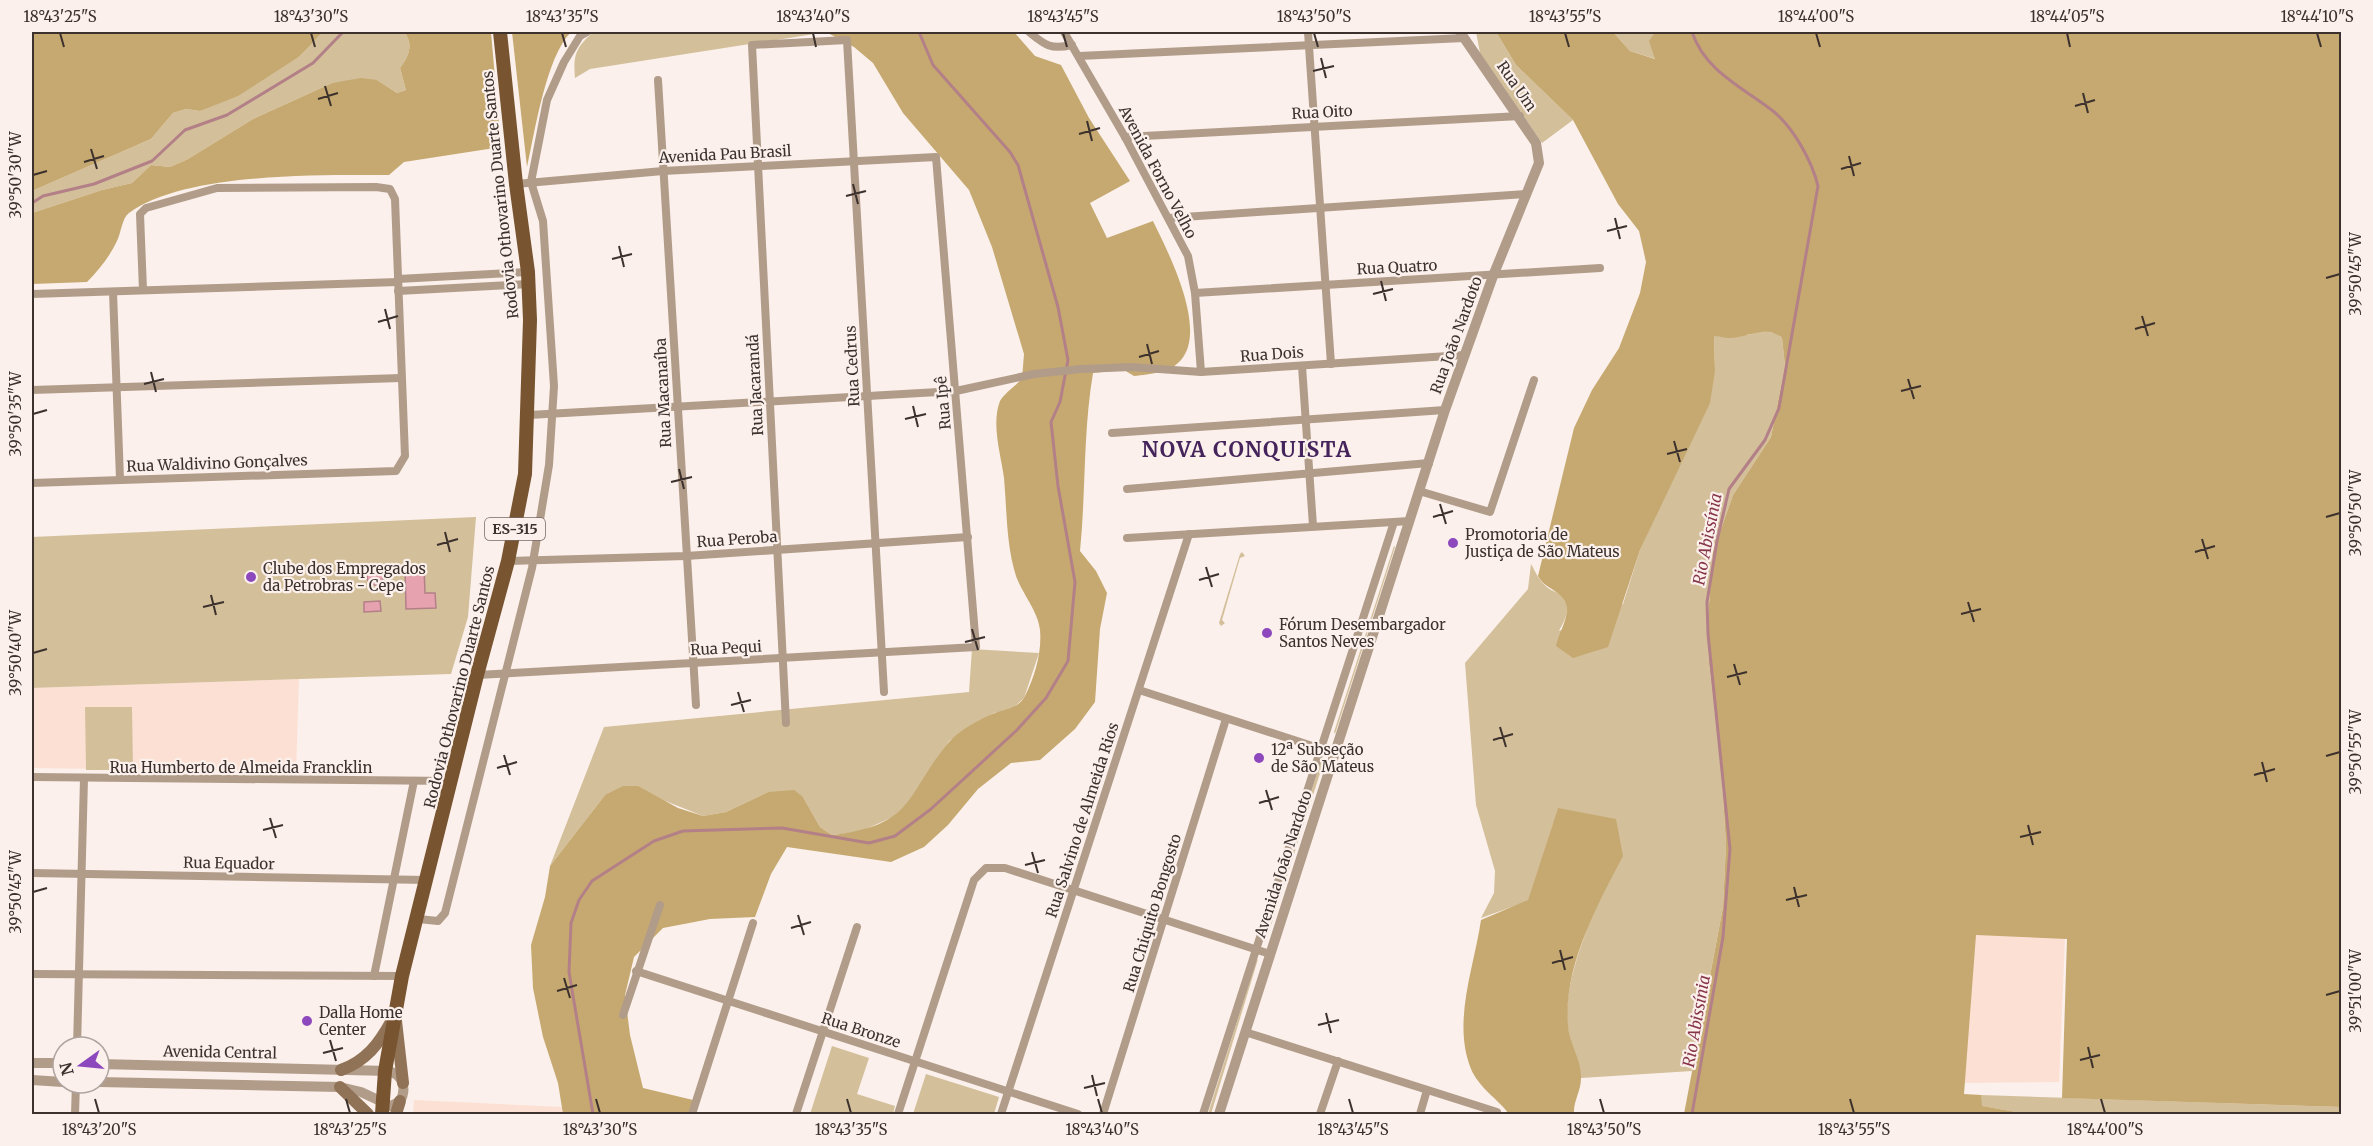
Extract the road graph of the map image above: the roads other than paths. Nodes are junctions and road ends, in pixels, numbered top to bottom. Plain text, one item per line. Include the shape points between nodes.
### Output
1 (500, 32) edge
2 (587, 32) edge
3 (1029, 32) edge
4 (1064, 32) edge
5 (1308, 32) edge
6 (1462, 35) edge
7 (752, 45) joint
8 (1072, 45) junction
9 (1309, 46) junction
10 (1079, 56) junction
11 (658, 80) dead end
12 (1520, 116) junction
13 (1314, 126) junction
14 (1125, 137) junction
15 (936, 157) joint
16 (854, 161) junction
17 (1539, 163) joint
18 (758, 166) junction
19 (663, 171) junction
20 (531, 182) junction
21 (516, 184) junction
22 (1527, 194) junction
23 (1320, 206) junction
24 (1169, 218) junction
25 (1600, 268) dead end
26 (1493, 276) junction
27 (528, 278) junction
28 (398, 284) junction
29 (1325, 284) junction
30 (142, 290) junction
31 (113, 292) junction
32 (1195, 293) junction
33 (32, 294) edge
34 (1464, 356) junction
35 (1330, 364) junction
36 (1302, 366) junction
37 (1201, 372) junction
38 (401, 378) junction
39 (1534, 380) dead end
40 (117, 386) junction
41 (32, 390) edge
42 (956, 391) junction
43 (867, 396) junction
44 (770, 402) junction
45 (677, 407) junction
46 (1446, 410) junction
47 (552, 414) junction
48 (529, 415) junction
49 (1305, 419) junction
50 (1112, 433) dead end
51 (1429, 463) junction
52 (1309, 473) junction
53 (120, 479) junction
54 (32, 483) edge
55 (1127, 489) dead end
56 (1419, 491) junction
57 (1410, 521) junction
58 (1394, 522) junction
59 (1313, 526) junction
60 (1189, 534) junction
61 (968, 537) junction
62 (1127, 538) dead end
63 (876, 543) junction
64 (777, 550) junction
65 (686, 556) junction
66 (533, 560) junction
67 (508, 561) junction
68 (976, 647) joint
69 (882, 652) junction
70 (782, 658) junction
71 (692, 663) junction
72 (505, 674) junction
73 (477, 675) junction
74 (1139, 690) junction
75 (884, 692) dead end
76 (696, 705) dead end
77 (1226, 719) junction
78 (786, 723) dead end
79 (1319, 749) junction
80 (1334, 753) junction
81 (32, 777) edge
82 (84, 779) junction
83 (414, 781) junction
84 (451, 781) junction
85 (32, 873) edge
86 (82, 874) junction
87 (393, 880) junction
88 (427, 880) junction
89 (1072, 891) junction
90 (660, 905) dead end
91 (418, 919) junction
92 (1164, 919) junction
93 (753, 923) dead end
94 (857, 927) dead end
95 (1256, 949) junction
96 (1270, 954) junction
97 (636, 971) junction
98 (32, 974) edge
99 (80, 975) junction
100 (374, 976) junction
101 (402, 976) junction
102 (727, 1002) junction
103 (395, 1014) junction
104 (623, 1015) dead end
105 (823, 1032) junction
106 (1245, 1032) junction
107 (78, 1035) edge
108 (1338, 1061) junction
109 (914, 1062) junction
110 (32, 1063) edge
111 (51, 1064) edge
112 (111, 1064) edge
113 (340, 1070) junction
114 (385, 1071) junction
115 (32, 1080) edge
116 (51, 1081) edge
117 (111, 1082) edge
118 (403, 1083) junction
119 (340, 1087) junction
120 (1009, 1090) junction
121 (1427, 1090) junction
122 (76, 1095) edge
123 (400, 1101) junction
124 (382, 1109) edge
125 (1497, 1112) dead end
126 (75, 1114) edge
127 (368, 1114) edge
128 (396, 1114) edge
129 (692, 1114) edge
130 (796, 1114) edge
131 (898, 1114) edge
132 (1001, 1114) edge
133 (1078, 1114) edge
134 (1103, 1114) edge
135 (1203, 1114) edge
136 (1219, 1114) edge
137 (1320, 1114) edge
138 (1420, 1114) edge

1 - 21 main road, Rodovia Othovarino Duarte Santos / ES-315
2 - 20 street via 580,36 564,62 548,100
3 - 8 street via 1056,48
4 - 8 street, Avenida Forno Velho
5 - 9 street
6 - 9 street
6 - 12 street, Rua Um
7 - 16 street, Rua Cedrus via 847,40
7 - 18 street, Rua Jacarandá
8 - 10 street, Avenida Forno Velho
9 - 10 street
9 - 13 street
10 - 14 street, Avenida Forno Velho
11 - 19 street, Rua Macanaíba
12 - 13 street, Rua Oito
12 - 17 street, Rua Um via 1536,143
13 - 14 street, Rua Oito
13 - 23 street
14 - 24 street, Avenida Forno Velho
15 - 16 street, Avenida Pau Brasil
15 - 42 street, Rua Ipê
16 - 18 street, Avenida Pau Brasil
16 - 43 street, Rua Cedrus
17 - 22 street, Rua João Nardoto
18 - 19 street, Avenida Pau Brasil
18 - 44 street, Rua Jacarandá
19 - 20 street, Avenida Pau Brasil
19 - 45 street, Rua Macanaíba
20 - 21 street, Avenida Pau Brasil
20 - 47 street via 543,221 554,386
21 - 27 main road, Rodovia Othovarino Duarte Santos / ES-315
22 - 23 street
22 - 26 street, Rua João Nardoto
23 - 24 street
23 - 29 street
24 - 32 street, Avenida Forno Velho via 1188,256
25 - 26 street, Rua Quatro
26 - 29 street, Rua Quatro
26 - 34 street, Rua João Nardoto
27 - 28 street
27 - 48 main road, Rodovia Othovarino Duarte Santos / ES-315
28 - 30 street
28 - 30 street via 395,199 390,189 217,188 146,208 140,214
28 - 38 street
29 - 32 street, Rua Quatro
29 - 35 street
30 - 31 street
31 - 33 street
31 - 40 street
32 - 37 street, Avenida Forno Velho
34 - 35 street, Rua Dois
34 - 46 street, Rua João Nardoto
35 - 36 street, Rua Dois
36 - 37 street, Rua Dois
36 - 49 street
37 - 42 street, Rua Dois via 1131,367 1082,369 1034,374
38 - 40 street
38 - 53 street, Rua Waldivino Gonçalves via 405,456 396,471
39 - 56 street via 1490,512
40 - 41 street
40 - 53 street
42 - 43 street
42 - 61 street, Rua Ipê
43 - 44 street
43 - 63 street, Rua Cedrus
44 - 45 street
44 - 64 street, Rua Jacarandá
45 - 47 street
45 - 65 street, Rua Macanaíba
46 - 49 street
46 - 51 street, Rua João Nardoto
47 - 48 street
47 - 66 street via 549,465
48 - 67 main road, Rodovia Othovarino Duarte Santos / ES-315 via 525,474
49 - 50 street
49 - 52 street
51 - 52 street
51 - 56 street, Rua João Nardoto
52 - 55 street
52 - 59 street
53 - 54 street, Rua Waldivino Gonçalves
56 - 57 street, Rua João Nardoto
57 - 58 street
57 - 80 street, Avenida João Nardoto
58 - 59 street
58 - 79 street, Avenida João Nardoto
59 - 60 street
60 - 62 street
60 - 74 street, Rua Salvino de Almeida Rios
61 - 63 street, Rua Peroba
61 - 68 street, Rua Ipê
63 - 64 street, Rua Peroba
63 - 69 street, Rua Cedrus
64 - 65 street, Rua Peroba
64 - 70 street, Rua Jacarandá
65 - 66 street, Rua Peroba
65 - 71 street, Rua Macanaíba
66 - 67 street, Rua Peroba
66 - 72 street
67 - 73 main road, Rodovia Othovarino Duarte Santos / ES-315
68 - 69 street, Rua Pequi
69 - 70 street, Rua Pequi
69 - 75 street, Rua Cedrus
70 - 71 street, Rua Pequi
70 - 78 street, Rua Jacarandá
71 - 72 street, Rua Pequi
71 - 76 street, Rua Macanaíba
72 - 73 street, Rua Pequi
72 - 91 street via 445,913 438,921
73 - 84 main road, Rodovia Othovarino Duarte Santos / ES-315
74 - 77 street
74 - 89 street, Rua Salvino de Almeida Rios
77 - 79 street
77 - 92 street, Rua Chiquito Bongosto
79 - 80 street
79 - 95 street, Avenida João Nardoto
80 - 96 street, Avenida João Nardoto
81 - 82 street, Rua Humberto de Almeida Francklin
82 - 83 street, Rua Humberto de Almeida Francklin
82 - 86 street
83 - 84 street, Rua Humberto de Almeida Francklin
83 - 87 street
84 - 88 main road, Rodovia Othovarino Duarte Santos / ES-315
85 - 86 street, Rua Equador
86 - 87 street, Rua Equador
86 - 99 street
87 - 88 street, Rua Equador
87 - 100 street
88 - 91 main road, Rodovia Othovarino Duarte Santos / ES-315
89 - 92 street
89 - 109 street via 1005,868 986,868 974,880
89 - 120 street, Rua Salvino de Almeida Rios
90 - 97 street
91 - 101 main road, Rodovia Othovarino Duarte Santos / ES-315
92 - 95 street
92 - 134 street, Rua Chiquito Bongosto
93 - 102 street
94 - 105 street
95 - 96 street
95 - 135 street, Avenida João Nardoto
96 - 106 street, Avenida João Nardoto
97 - 102 street, Rua Bronze
97 - 104 street
98 - 99 street
99 - 100 street
99 - 107 street
100 - 101 street
101 - 103 main road, Rodovia Othovarino Duarte Santos / ES-315
102 - 105 street, Rua Bronze
102 - 129 street
103 - 113 main road via 376,1047 362,1060
103 - 114 main road, Rodovia Othovarino Duarte Santos / ES-315
103 - 118 main road
105 - 109 street, Rua Bronze
105 - 130 street
106 - 108 street
106 - 136 street, Avenida João Nardoto
108 - 121 street
108 - 137 street
109 - 120 street, Rua Bronze
109 - 131 street
110 - 111 street
112 - 113 street, Avenida Central
113 - 114 street, Avenida Central
114 - 118 street via 397,1074
114 - 124 main road, Rodovia Othovarino Duarte Santos / ES-315
115 - 116 street
117 - 119 street
118 - 123 street
119 - 124 street via 361,1092
119 - 127 main road
120 - 132 street, Rua Salvino de Almeida Rios
120 - 133 street, Rua Bronze
121 - 125 street
121 - 138 street
122 - 126 street
123 - 124 street
123 - 128 main road

